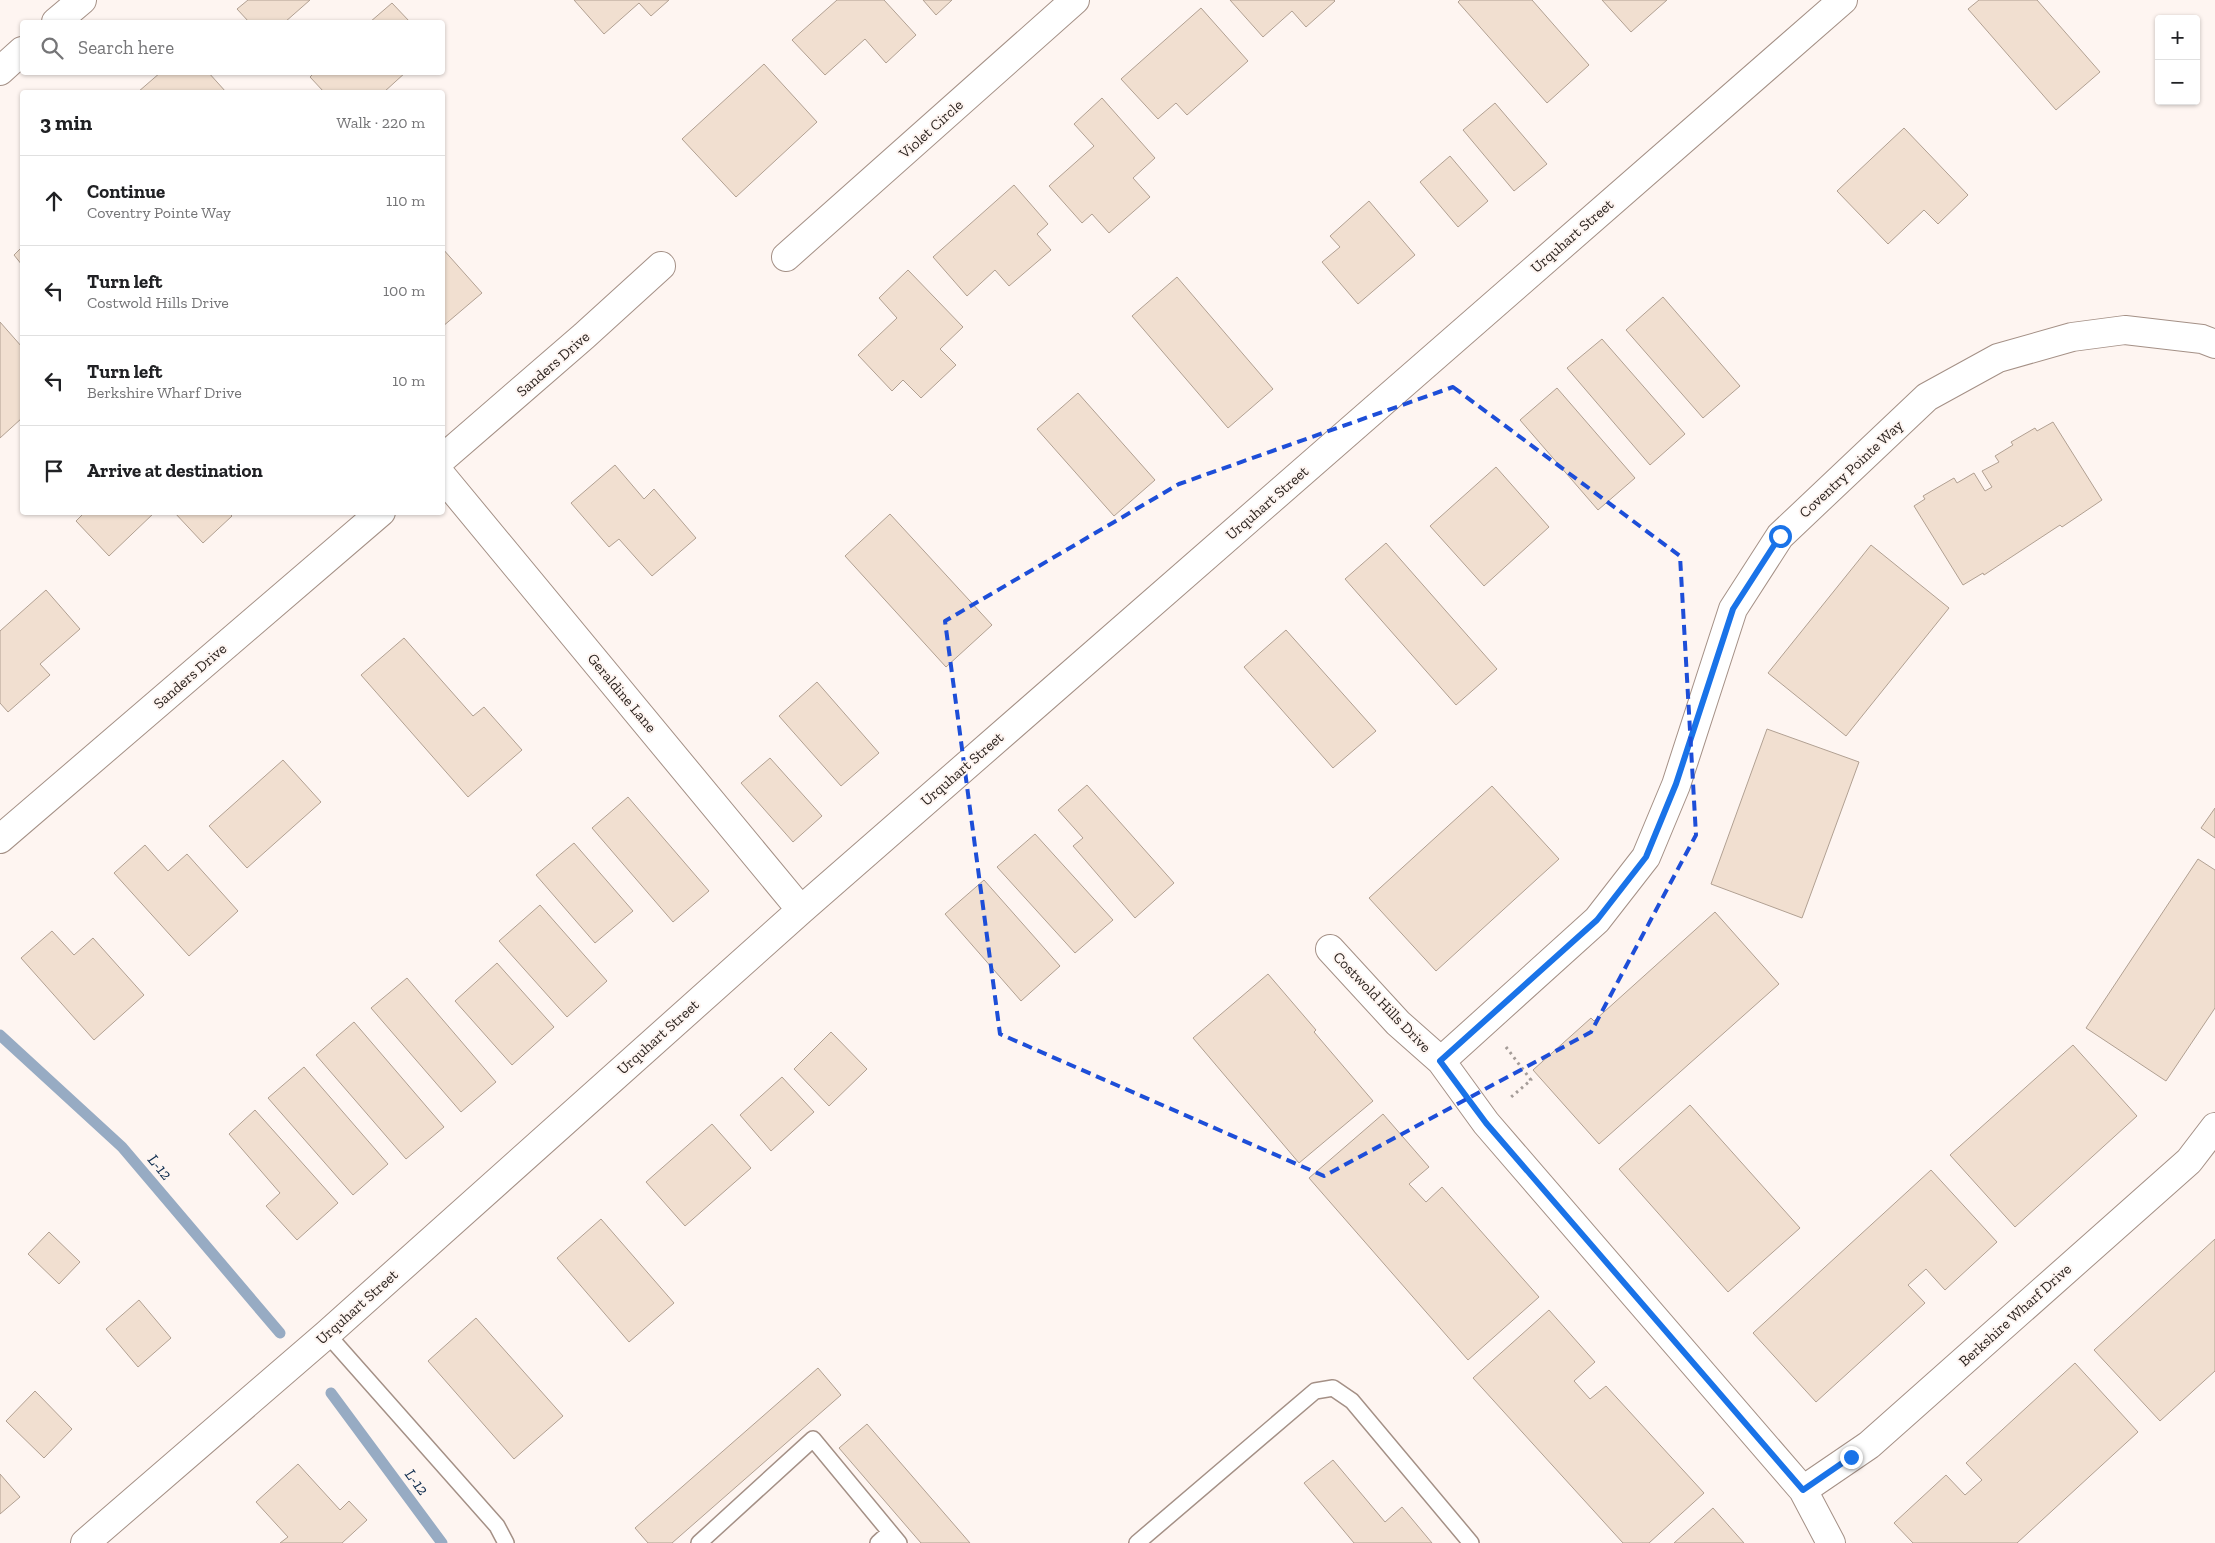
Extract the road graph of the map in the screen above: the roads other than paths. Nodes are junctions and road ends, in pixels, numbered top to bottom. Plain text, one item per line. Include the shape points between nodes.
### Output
1 (82, 0) edge
2 (1075, 0) edge
3 (1843, 0) edge
4 (58, 20) edge
5 (20, 54) edge
6 (0, 71) edge
7 (786, 258) dead end
8 (661, 266) dead end
9 (2215, 344) edge
10 (445, 456) edge
11 (445, 480) edge
12 (378, 515) edge
13 (0, 839) edge
14 (801, 910) junction
15 (1330, 949) dead end
16 (1440, 1061) junction
17 (2215, 1127) edge
18 (327, 1334) junction
19 (1803, 1490) junction
20 (895, 1538) edge
21 (85, 1543) edge
22 (506, 1543) edge
23 (699, 1543) edge
24 (878, 1543) edge
25 (1137, 1543) edge
26 (1471, 1543) edge
27 (1831, 1543) edge

1 - 4 street
2 - 7 street, Violet Circle
3 - 14 street, Urquhart Street
5 - 6 street
8 - 10 street, Sanders Drive
9 - 16 street, Coventry Pointe Way via 2202,339 2125,330 2072,337 1998,358 1927,397 1780,536 1733,609 1676,784 1646,857 1597,920
11 - 14 street, Geraldine Lane
12 - 13 street, Sanders Drive
14 - 18 street, Urquhart Street
15 - 16 street, Costwold Hills Drive via 1398,1023
16 - 19 street, Costwold Hills Drive via 1486,1123
17 - 19 street, Berkshire Wharf Drive via 2189,1161 1869,1445
18 - 21 street, Urquhart Street
18 - 22 lane via 497,1526
19 - 27 street, Costwold Hills Drive
20 - 23 lane via 813,1439
20 - 24 lane
25 - 26 lane via 1314,1391 1333,1388 1352,1401

